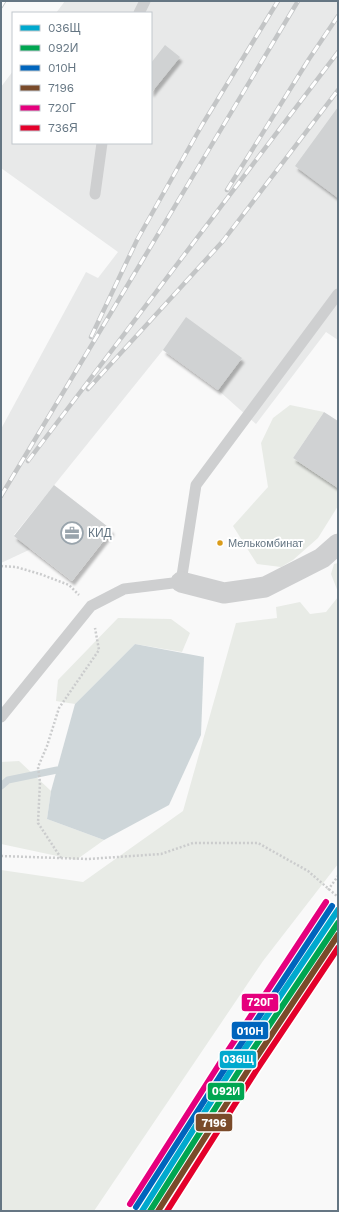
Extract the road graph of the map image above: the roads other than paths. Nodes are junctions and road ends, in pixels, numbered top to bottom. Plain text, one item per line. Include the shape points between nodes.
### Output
1 (145, 1) edge
2 (140, 12) edge
3 (102, 144) edge
4 (95, 194) dead end
5 (338, 294) edge
6 (338, 544) edge
7 (181, 582) junction
8 (1, 717) edge

1 - 2 lane
3 - 4 lane
5 - 7 lane via 196,485
6 - 7 street via 322,558 265,587 224,593
7 - 8 lane via 124,589 91,606

